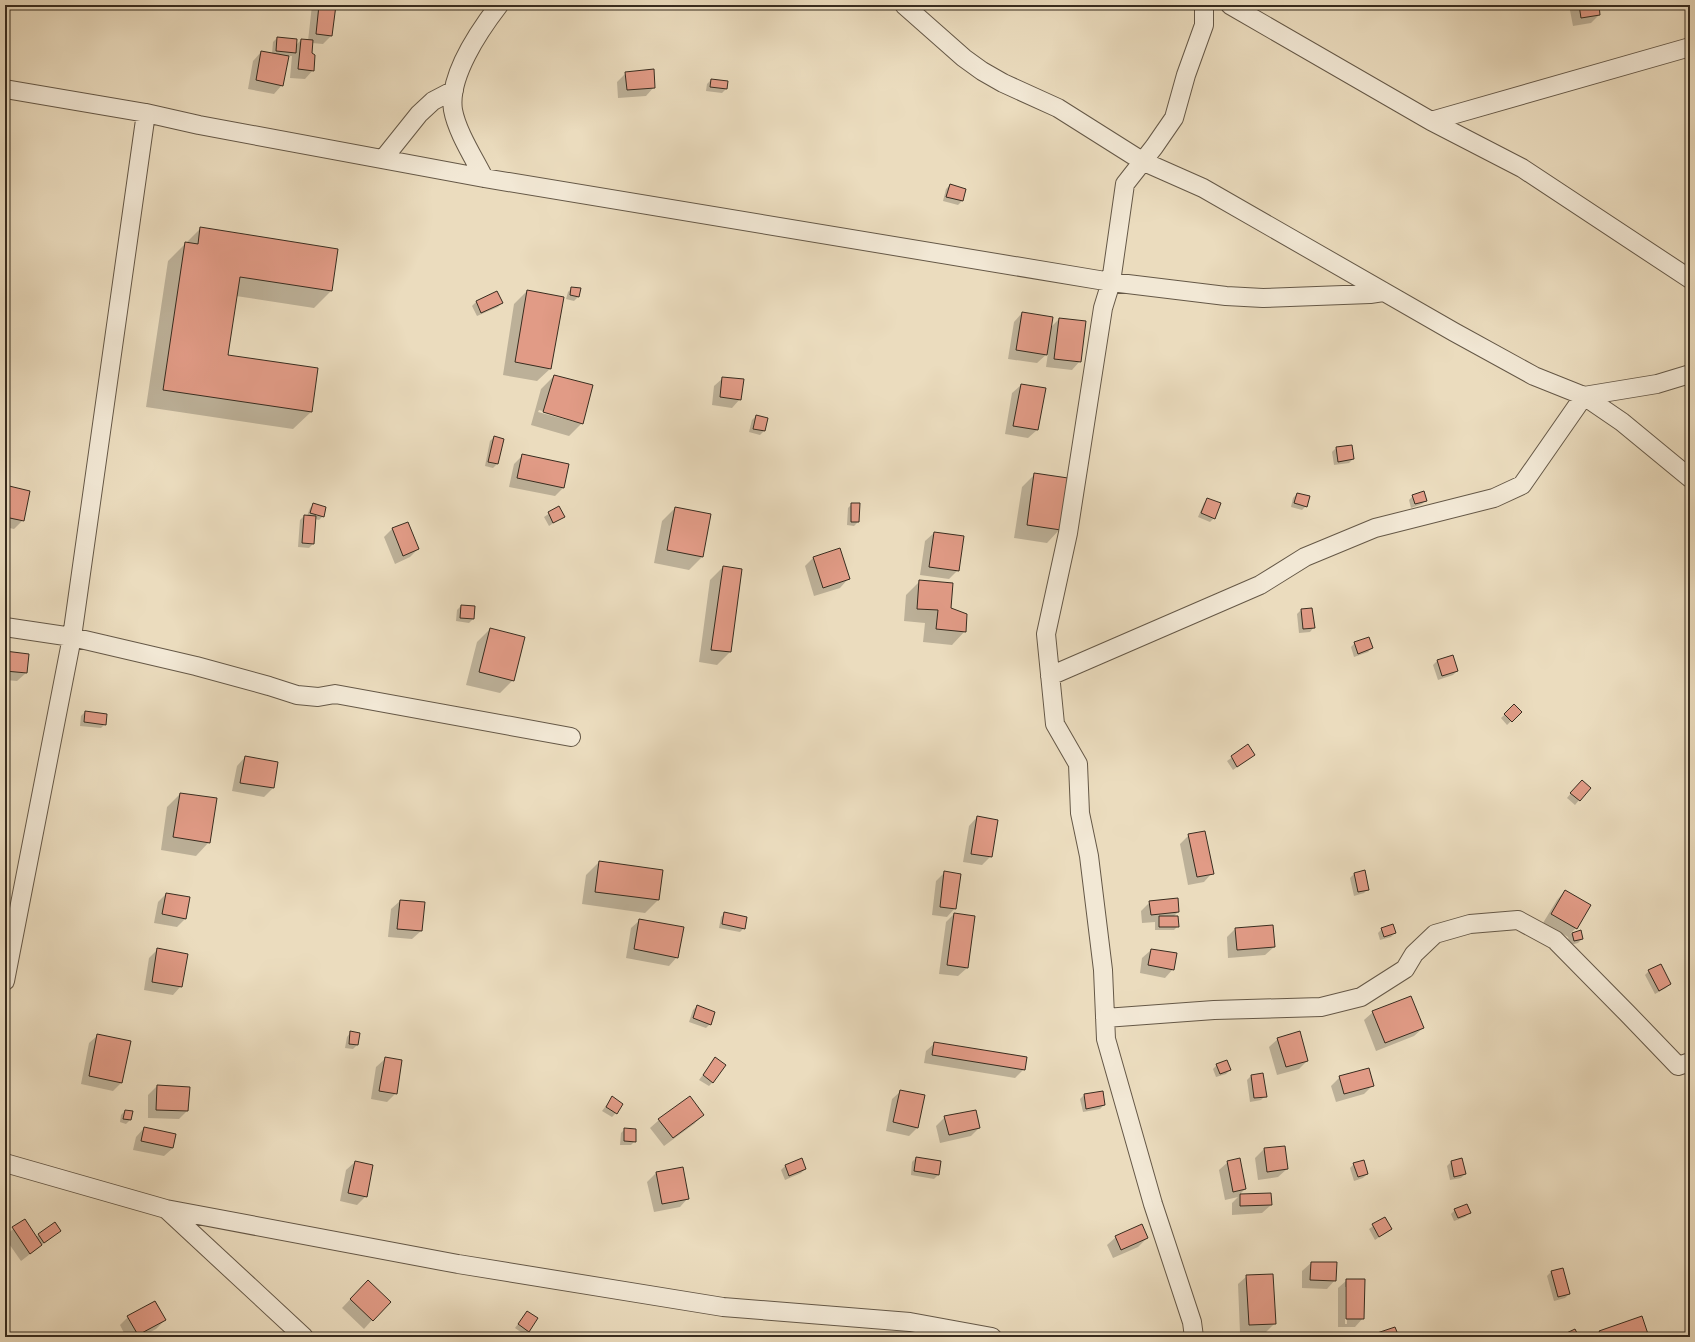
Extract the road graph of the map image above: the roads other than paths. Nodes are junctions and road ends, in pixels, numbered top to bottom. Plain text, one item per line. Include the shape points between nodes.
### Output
1 (498, 5) edge
2 (904, 5) edge
3 (1204, 5) edge
4 (1230, 5) edge
5 (1690, 47) edge
6 (5, 89) edge
7 (454, 90) junction
8 (146, 113) junction
9 (1432, 121) junction
10 (384, 159) junction
11 (1142, 161) junction
12 (484, 178) junction
13 (1690, 279) edge
14 (1111, 282) junction
15 (1383, 292) junction
16 (1690, 374) edge
17 (1584, 396) junction
18 (1690, 478) edge
19 (5, 627) edge
20 (72, 637) junction
21 (1050, 676) junction
22 (571, 737) dead end
23 (5, 981) edge
24 (1105, 1018) junction
25 (1690, 1062) edge
26 (5, 1163) edge
27 (166, 1209) junction
28 (304, 1337) edge
29 (992, 1337) edge
30 (1194, 1337) edge

1 - 7 street via 467,52
2 - 11 street via 982,71 1058,108
3 - 11 street via 1204,25 1174,118
4 - 9 street
5 - 9 street
6 - 8 street
7 - 10 street via 433,100 418,114
7 - 12 street via 453,110 456,122
8 - 10 street
8 - 20 street
9 - 13 street via 1522,168
10 - 12 street
11 - 14 street via 1125,184
11 - 15 street via 1203,188
12 - 14 street
14 - 15 street via 1264,298
14 - 21 street via 1103,308 1068,533 1046,634
15 - 17 street via 1534,376
16 - 17 street via 1657,384
17 - 18 street via 1622,422
17 - 21 street via 1522,486 1494,498 1375,528 1305,557 1260,585
19 - 20 street
20 - 22 street via 196,666 297,695 318,697 336,694
20 - 23 street
21 - 24 street via 1055,724 1078,764 1080,812 1089,856 1103,970
24 - 25 street via 1214,1010 1320,1007 1361,997 1405,969 1414,954 1435,934 1470,924 1518,920 1555,940 1678,1066
24 - 30 street via 1106,1039 1153,1204 1192,1322
26 - 27 street
27 - 28 street
27 - 29 street via 458,1264 708,1304 910,1322

